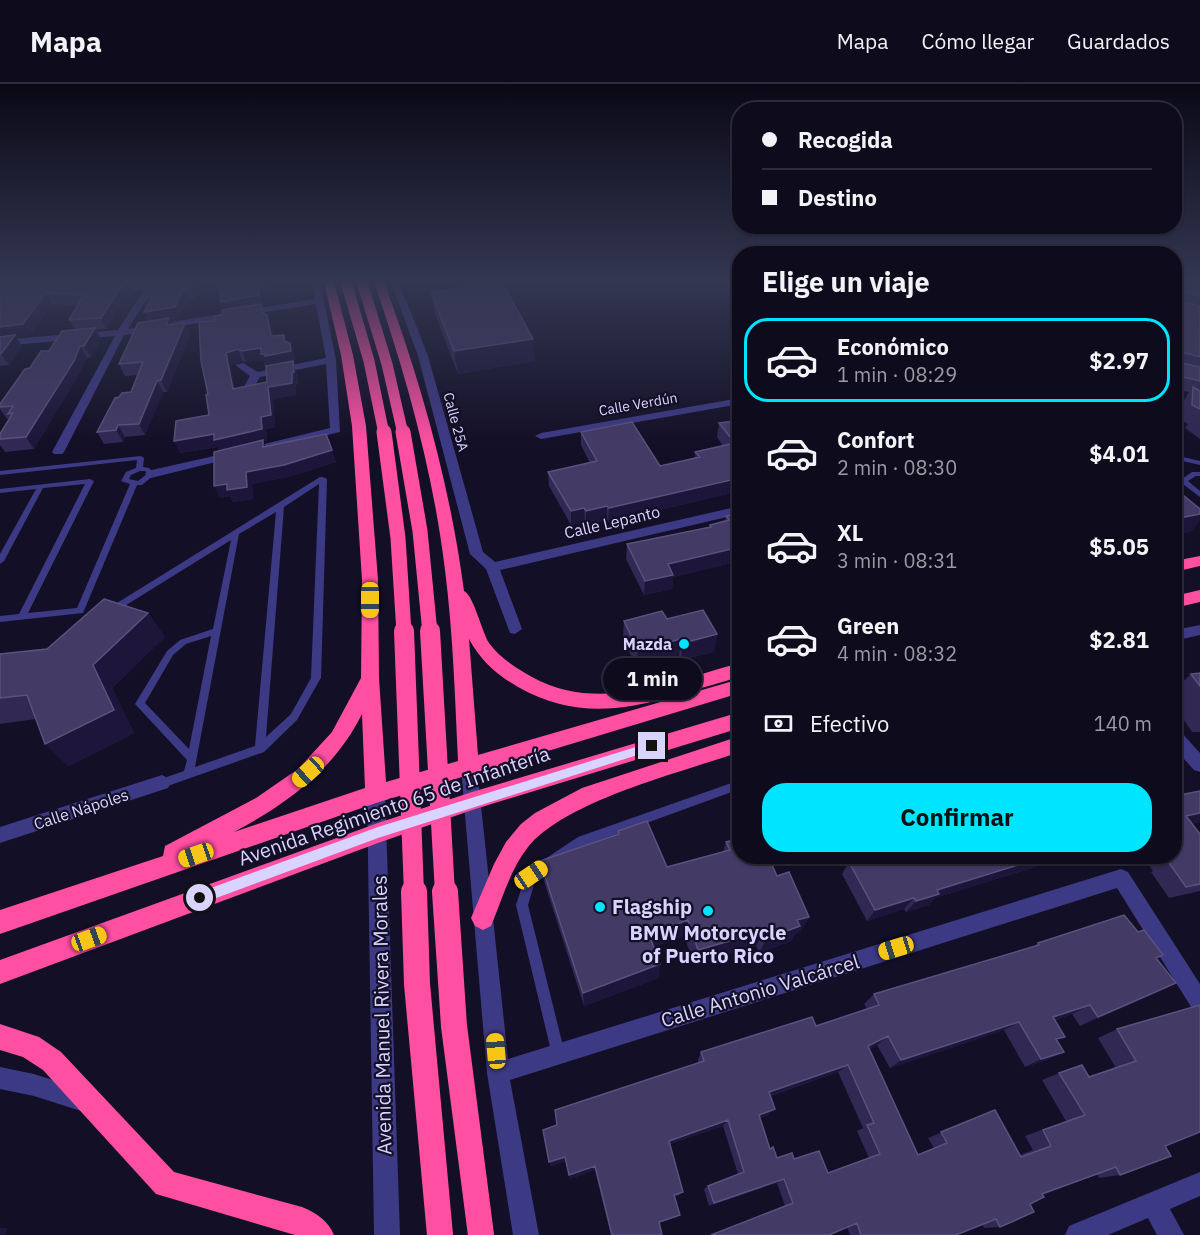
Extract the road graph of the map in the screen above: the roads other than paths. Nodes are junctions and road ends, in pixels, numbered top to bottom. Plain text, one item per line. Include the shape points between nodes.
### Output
1 (88, 336) edge
2 (120, 336) edge
3 (326, 336) edge
4 (342, 336) edge
5 (362, 336) edge
6 (379, 336) edge
7 (398, 336) edge
8 (415, 336) edge
9 (0, 343) edge
10 (331, 360) junction
11 (240, 365) dead end
12 (256, 375) junction
13 (247, 390) edge
14 (732, 402) edge
15 (541, 436) dead end
16 (58, 452) dead end
17 (1182, 459) edge
18 (1200, 463) edge
19 (139, 469) junction
20 (0, 473) edge
21 (151, 474) junction
22 (1200, 474) edge
23 (134, 483) junction
24 (42, 486) junction
25 (0, 491) edge
26 (1200, 495) edge
27 (280, 505) junction
28 (732, 512) edge
29 (236, 532) junction
30 (0, 561) edge
31 (1200, 561) edge
32 (1182, 565) edge
33 (492, 567) junction
34 (453, 569) junction
35 (1200, 596) edge
36 (1182, 600) edge
37 (108, 613) edge
38 (22, 617) junction
39 (0, 619) edge
40 (515, 629) dead end
41 (1200, 630) edge
42 (217, 631) junction
43 (1182, 634) edge
44 (732, 672) edge
45 (370, 678) junction
46 (732, 688) edge
47 (732, 722) edge
48 (1182, 745) edge
49 (732, 747) edge
50 (260, 749) junction
51 (192, 759) junction
52 (1200, 765) edge
53 (469, 768) junction
54 (189, 773) junction
55 (162, 783) joint
56 (732, 786) edge
57 (376, 794) junction
58 (472, 801) junction
59 (378, 833) junction
60 (0, 835) edge
61 (129, 877) junction
62 (483, 918) junction
63 (0, 922) edge
64 (0, 972) edge
65 (1200, 1003) edge
66 (0, 1037) edge
67 (558, 1054) junction
68 (498, 1073) junction
69 (0, 1078) edge
70 (91, 1103) junction
71 (1200, 1184) edge
72 (1154, 1204) junction
73 (319, 1235) edge
74 (387, 1235) edge
75 (440, 1235) edge
76 (481, 1235) edge
77 (526, 1235) edge
78 (1078, 1235) edge
79 (1171, 1235) edge

1 - 9 street
2 - 16 street
3 - 10 street
4 - 45 highway via 359,426 370,580
5 - 75 highway, bridge via 381,414 398,538 417,984
6 - 76 highway, bridge via 402,420 421,535 434,678 448,960
7 - 34 highway via 413,380 434,468
8 - 33 street, Calle 25A via 477,554
10 - 12 street
10 - 21 street via 336,430
11 - 12 street
12 - 13 street
14 - 15 street, Calle Verdún
17 - 18 lane
19 - 20 lane via 141,458
19 - 21 lane via 147,469
19 - 23 lane via 125,479
21 - 23 lane
22 - 26 lane via 1183,481
23 - 38 lane via 80,611
24 - 25 lane
24 - 30 lane
24 - 38 lane via 90,482
27 - 29 lane
27 - 50 lane
27 - 50 lane via 323,479 316,678 294,717
28 - 33 street, Calle Lepanto
29 - 37 lane
29 - 42 lane
31 - 32 highway
33 - 40 street, Calle 25A
34 - 44 highway via 472,629 495,661 561,698 597,703
34 - 53 highway
35 - 36 highway
38 - 39 lane
41 - 43 street
42 - 51 lane
42 - 51 lane via 183,642 170,653 140,704
45 - 57 highway
45 - 61 highway via 339,738 296,783 260,807
46 - 53 highway, Avenida Regimiento 65 de Infantería
47 - 58 highway, Avenida Regimiento 65 de Infantería
48 - 52 street
49 - 62 highway via 589,795 528,832 511,855
50 - 54 lane
51 - 54 lane
53 - 57 highway, Avenida Regimiento 65 de Infantería
53 - 58 street
54 - 55 lane
55 - 60 street, Calle Nápoles
56 - 67 lane via 582,841 531,875 522,905
57 - 59 street, Avenida Manuel Rivera Morales
57 - 61 highway, Avenida Regimiento 65 de Infantería
58 - 59 highway, Avenida Regimiento 65 de Infantería
58 - 62 street
59 - 64 highway, Avenida Regimiento 65 de Infantería
59 - 74 street, Avenida Manuel Rivera Morales
61 - 63 highway, Avenida Regimiento 65 de Infantería
62 - 68 street
65 - 67 street, Calle Antonio Valcárcel via 1121,878
66 - 70 highway via 30,1046 52,1061
67 - 68 street, Calle Antonio Valcárcel
68 - 77 street
69 - 70 street via 34,1084
70 - 73 highway via 166,1184 302,1222
71 - 72 street
72 - 78 street
72 - 79 street

